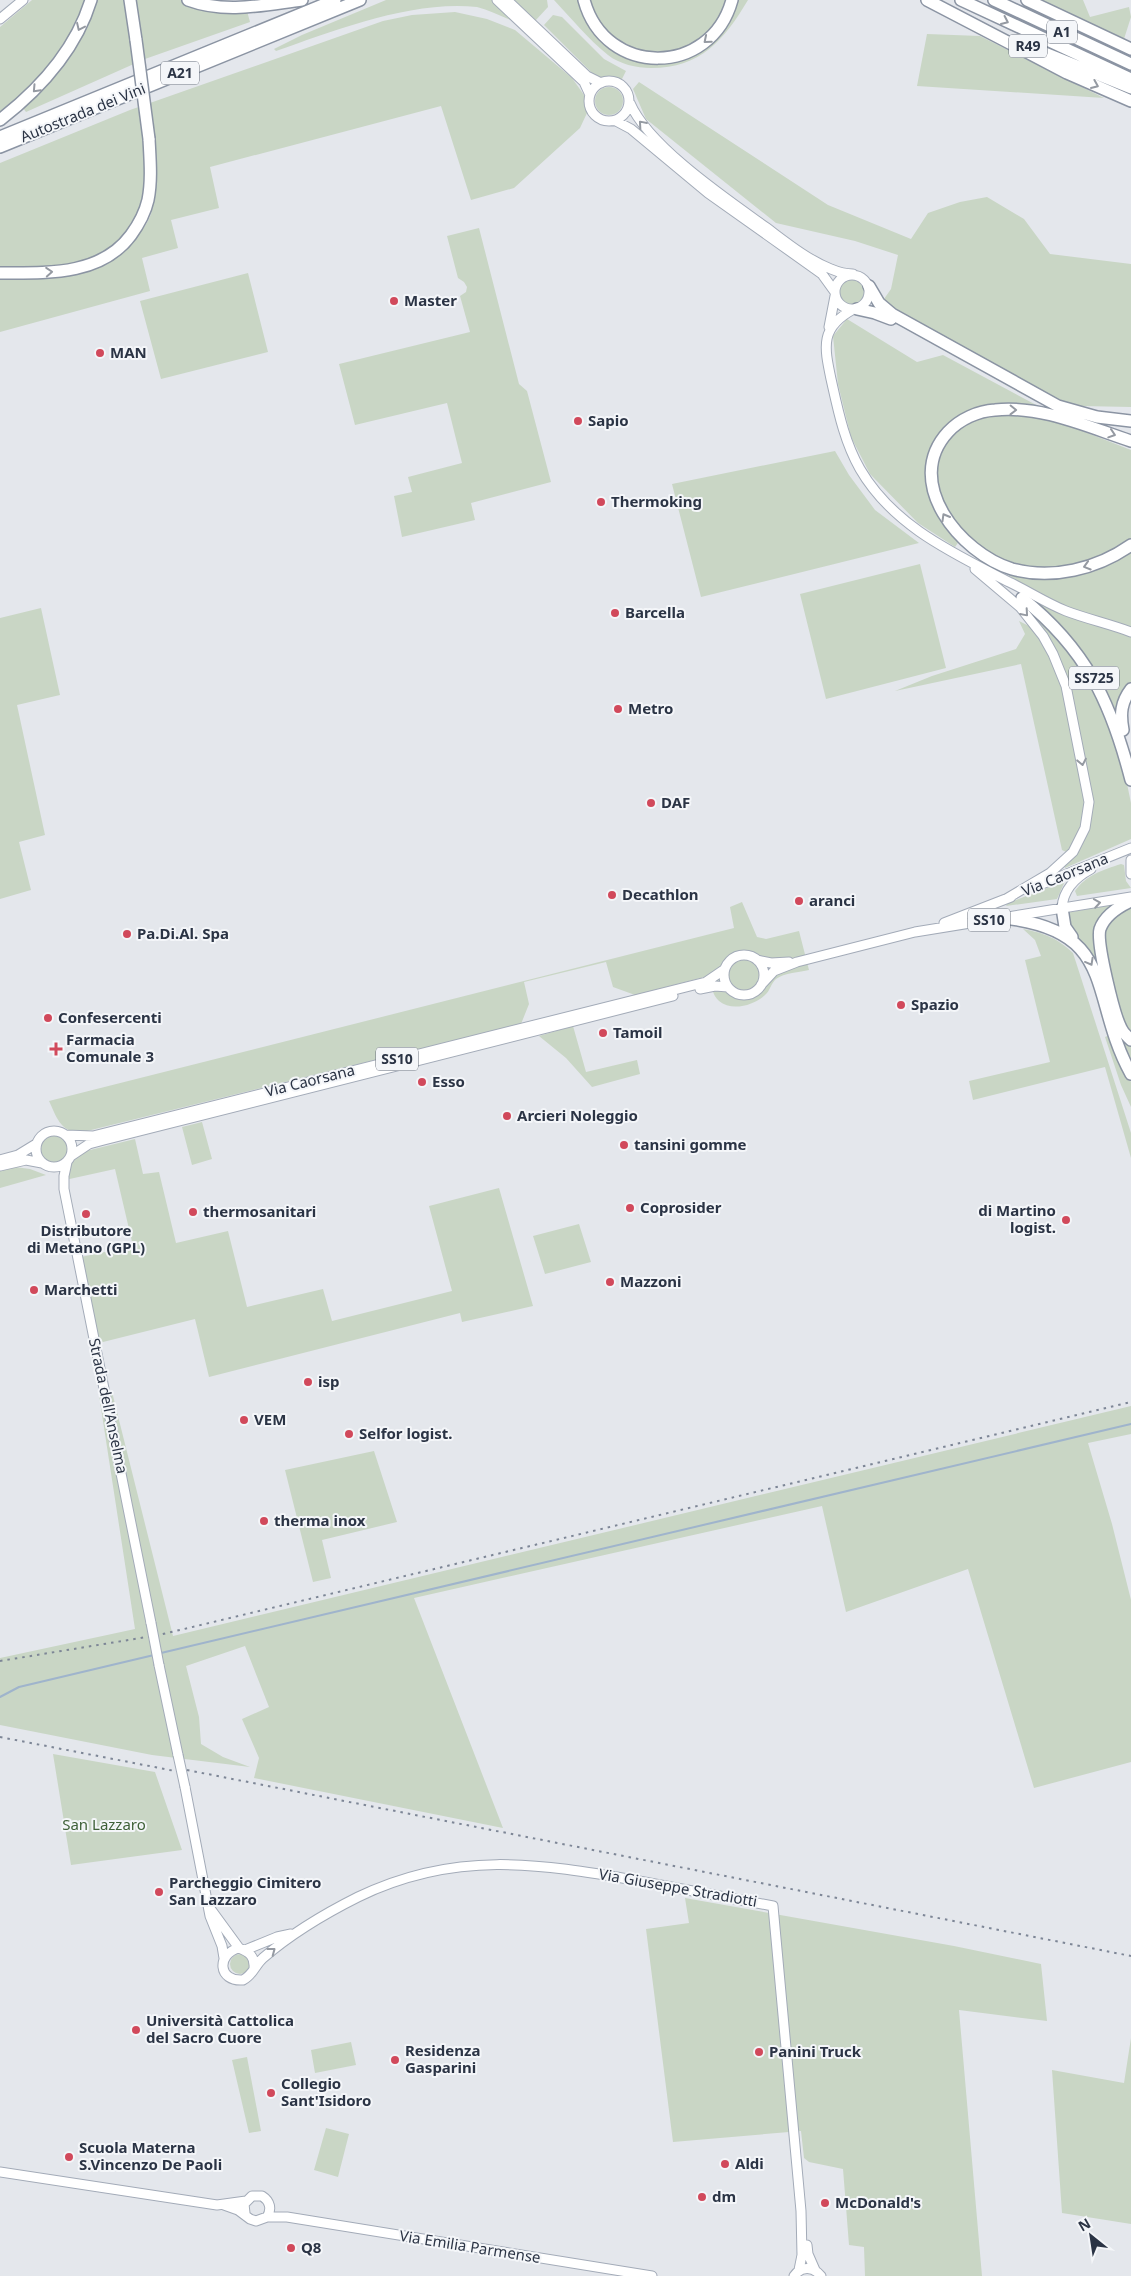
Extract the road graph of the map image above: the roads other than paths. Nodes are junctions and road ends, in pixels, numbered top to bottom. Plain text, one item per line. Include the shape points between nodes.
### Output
1 (23, 0) edge
2 (91, 0) edge
3 (130, 0) edge
4 (188, 0) edge
5 (302, 0) edge
6 (334, 0) edge
7 (360, 0) edge
8 (497, 0) edge
9 (507, 0) edge
10 (584, 0) edge
11 (732, 0) edge
12 (927, 0) edge
13 (961, 0) edge
14 (994, 0) edge
15 (1027, 0) edge
16 (0, 19) edge
17 (1131, 49) edge
18 (1131, 64) edge
19 (1131, 79) edge
20 (601, 83) junction
21 (1131, 88) edge
22 (590, 95) junction
23 (1131, 101) edge
24 (630, 104) junction
25 (0, 120) edge
26 (616, 121) junction
27 (0, 137) edge
28 (0, 147) edge
29 (0, 273) edge
30 (853, 274) junction
31 (869, 286) junction
32 (835, 294) junction
33 (856, 309) junction
34 (827, 334) junction
35 (1131, 421) edge
36 (1092, 428) junction
37 (1131, 441) edge
38 (1131, 545) edge
39 (962, 558) junction
40 (1022, 598) joint
41 (1131, 632) edge
42 (1131, 689) edge
43 (1131, 771) edge
44 (1131, 780) edge
45 (1126, 850) edge
46 (1131, 860) edge
47 (1131, 874) edge
48 (1131, 897) edge
49 (1006, 899) junction
50 (1131, 901) edge
51 (1062, 908) junction
52 (1004, 918) junction
53 (915, 932) junction
54 (1079, 947) junction
55 (757, 960) junction
56 (797, 962) junction
57 (725, 970) junction
58 (761, 985) junction
59 (728, 987) junction
60 (1131, 1040) edge
61 (1131, 1074) edge
62 (66, 1135) junction
63 (36, 1144) junction
64 (69, 1159) junction
65 (0, 1160) edge
66 (42, 1163) junction
67 (0, 1166) edge
68 (51, 1167) junction
69 (64, 1189) junction
70 (209, 1906) junction
71 (291, 1934) junction
72 (242, 1949) junction
73 (224, 1958) junction
74 (254, 1968) junction
75 (0, 2172) edge
76 (246, 2200) junction
77 (270, 2204) junction
78 (223, 2205) junction
79 (801, 2211) junction
80 (245, 2214) junction
81 (267, 2217) junction
82 (287, 2217) junction
83 (818, 2273) edge
84 (794, 2274) edge
85 (652, 2276) edge

1 - 16 main road
2 -> 25 highway via 74,39 53,70
29 -> 3 highway, bridge via 45,273 76,269 97,262 118,249 135,230 145,210 150,177 149,139
4 - 5 highway via 230,9
6 - 27 highway, Autostrada dei Vini / A21
7 - 28 highway, Autostrada dei Vini / A21
8 - 22 main road via 584,82
9 - 20 main road via 587,76
11 -> 10 highway via 724,22 710,38 693,51 662,59 640,57 615,46 596,27
12 - 21 highway, R49
12 -> 23 highway via 1067,73
13 -> 19 highway, A1
14 - 18 highway, A1
15 - 17 highway
20 - 22 main road
20 - 24 main road via 613,81 620,84 627,91
22 - 26 main road via 590,107 596,116 606,122
24 - 26 main road
30 -> 24 main road via 841,273 816,262 722,196 659,142 637,119
26 - 32 main road via 628,126 708,193 822,274
30 - 31 main road via 866,280
30 - 32 main road via 840,279
31 - 33 main road via 869,298
31 - 35 highway via 879,303 892,314 1044,400 1081,414
32 - 33 main road via 841,305
32 - 34 main road
33 - 34 main road via 840,317
33 - 36 highway via 889,318 1040,403
34 - 39 main road via 827,357 840,420 860,470 896,514
36 -> 37 highway
38 -> 36 highway via 1102,561 1070,571 1047,573 1013,569 988,558 964,541 946,520 937,501 932,474 936,453 947,433 968,417 985,411 1019,409
39 - 40 main road, SS725
39 - 41 main road via 1056,607
39 -> 49 main road via 1013,600 1036,626 1054,654 1066,686 1089,802 1085,828 1073,852 1054,870
40 - 44 highway, SS725 via 1062,636 1091,675 1116,726
42 - 43 highway via 1123,703 1121,717
45 - 49 main road, Via Caorsana / SS10
45 - 51 main road via 1080,876 1070,886
46 - 47 main road
51 -> 48 main road, SS10
49 - 53 main road, Via Caorsana / SS10
50 - 60 highway via 1106,918 1099,938 1118,1021
51 - 52 main road, Via Caorsana / SS10
51 - 54 highway via 1065,927
52 - 53 main road, Via Caorsana / SS10
52 - 54 highway via 1050,927
53 - 56 main road, Via Caorsana / SS10
54 -> 61 highway via 1096,973 1114,1037
55 - 56 main road, SS10
55 - 57 main road via 748,956 737,957
55 - 58 main road via 763,972
56 - 58 main road, SS10 via 774,971
57 - 59 main road
57 - 62 main road, Via Caorsana / SS10 via 706,982 92,1136
58 - 59 main road via 747,994 735,993
59 - 64 main road, Via Caorsana / SS10 via 709,987 104,1140 89,1144
62 - 63 main road, SS10 via 48,1132
62 - 64 main road via 72,1145
63 - 65 main road, SS10 via 18,1155
63 - 66 main road via 36,1154
64 - 68 main road, SS10 via 62,1165
64 - 69 main road, Strada dell'Anselma
66 - 67 main road via 26,1160
66 - 68 main road
68 - 69 main road, Strada dell'Anselma
69 - 70 main road, Strada dell'Anselma, bridge
70 - 72 main road
70 - 73 main road
71 - 72 main road, Via Giuseppe Stradiotti
74 -> 71 main road, Via Giuseppe Stradiotti
71 - 79 main road, Via Giuseppe Stradiotti via 390,1884 446,1868 492,1863 558,1867 773,1906
72 - 73 main road via 234,1950
72 - 74 main road via 253,1956
73 - 74 main road via 224,1969 232,1979 246,1979
75 - 78 main road, Via Emilia Parmense
76 - 77 main road, Via Emilia Parmense via 259,2195
76 - 78 main road, Via Emilia Parmense
76 - 80 main road
77 - 81 main road
77 - 82 main road, Via Emilia Parmense
78 - 80 main road, Via Emilia Parmense
79 - 83 main road, Via Giuseppe Stradiotti via 808,2254
79 - 84 main road, Via Giuseppe Stradiotti via 802,2255
80 - 81 main road, Via Emilia Parmense via 256,2221
81 - 82 main road, Via Emilia Parmense
82 - 85 main road, Via Emilia Parmense
83 - 84 main road via 807,2268

